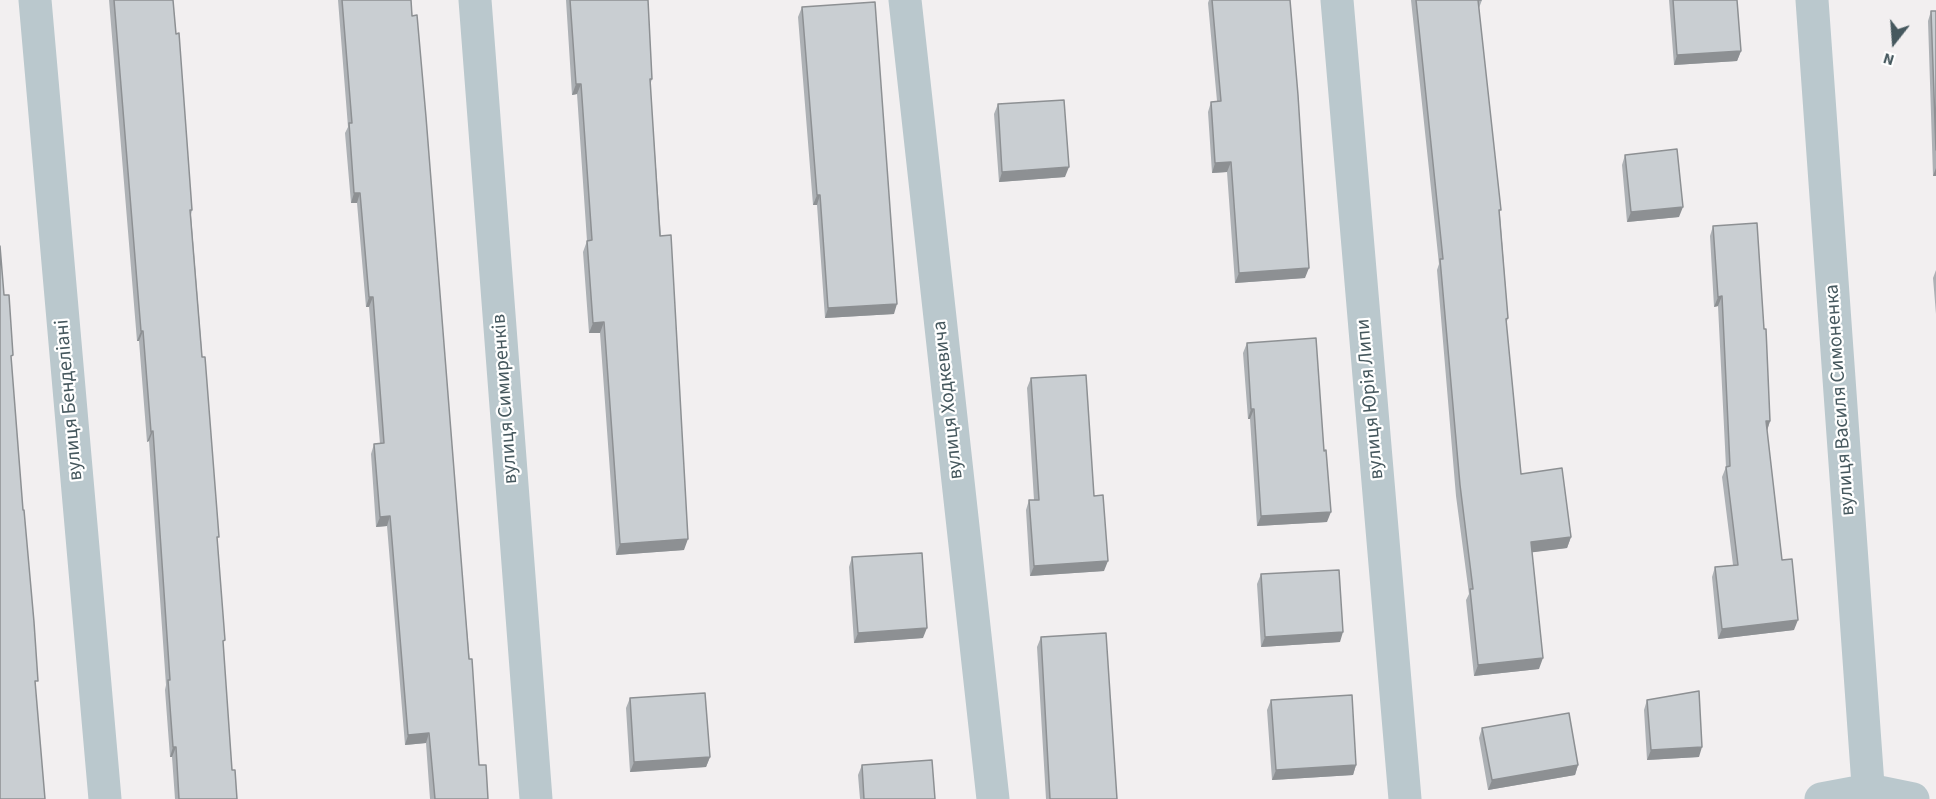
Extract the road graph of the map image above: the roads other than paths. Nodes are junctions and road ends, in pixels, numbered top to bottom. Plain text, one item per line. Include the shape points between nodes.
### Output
1 (36, 0) edge
2 (476, 0) edge
3 (905, 0) edge
4 (1337, 0) edge
5 (1812, 0) edge
6 (1869, 795) edge
7 (105, 799) edge
8 (536, 799) edge
9 (993, 799) edge
10 (1405, 799) edge
11 (1821, 799) edge
12 (1913, 799) edge

1 - 7 street, вулиця Бенделіані
2 - 8 street, вулиця Симиренків
3 - 9 street, вулиця Ходкевича
4 - 10 street, вулиця Юрія Липи
5 - 6 street, вулиця Василя Симоненка
6 - 11 street
6 - 12 street

